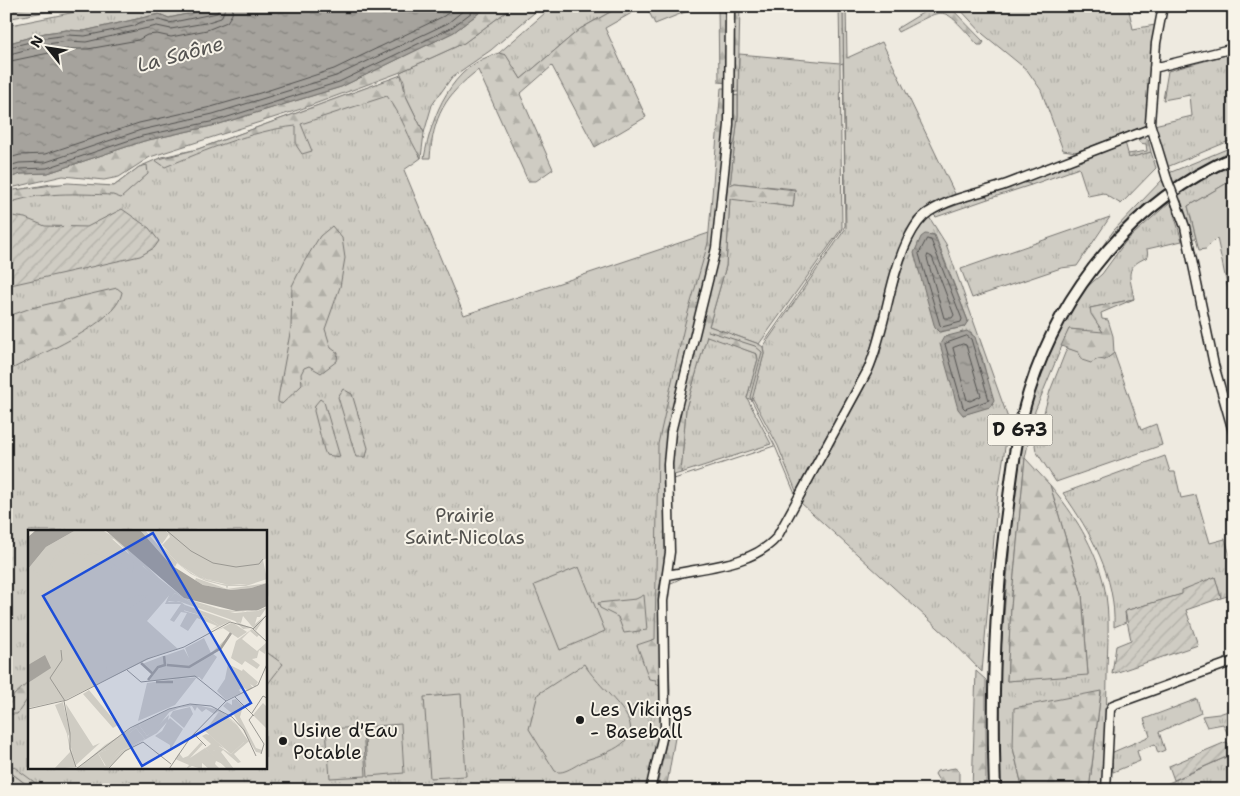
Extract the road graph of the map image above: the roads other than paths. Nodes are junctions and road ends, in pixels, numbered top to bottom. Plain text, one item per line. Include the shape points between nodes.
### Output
1 (730, 6) edge
2 (1163, 6) edge
3 (1234, 48) edge
4 (1154, 68) junction
5 (1150, 129) junction
6 (1234, 157) edge
7 (1230, 408) edge
8 (1234, 435) edge
9 (668, 575) junction
10 (1234, 660) edge
11 (650, 790) edge
12 (995, 790) edge
13 (1106, 790) edge

1 - 9 street via 724,192 710,280 671,432
2 - 4 street
3 - 4 street
4 - 5 street
5 - 7 street, bridge via 1185,227 1214,365
5 - 9 street via 928,212 908,239 868,370 777,537 763,549 726,564
6 - 12 main road, D 673 via 1191,179 1155,204 1129,228 1077,289 1042,356 1021,423 1001,560 995,657
7 - 8 street
9 - 11 street via 663,601 665,726
10 - 13 street via 1113,705 1110,710

